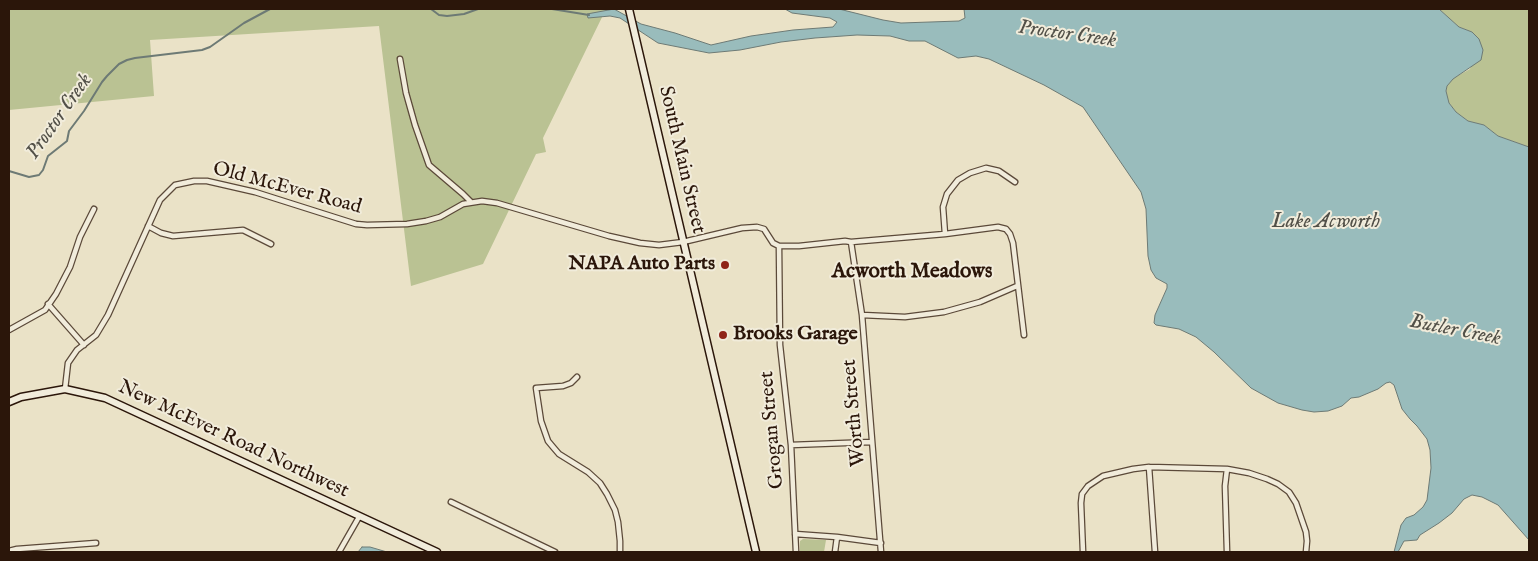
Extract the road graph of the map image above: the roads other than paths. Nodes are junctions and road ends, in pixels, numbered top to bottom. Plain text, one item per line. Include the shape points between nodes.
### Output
1 (629, 10) edge
2 (400, 59) dead end
3 (1015, 182) dead end
4 (471, 202) junction
5 (94, 209) dead end
6 (148, 226) junction
7 (945, 234) junction
8 (683, 242) junction
9 (851, 242) junction
10 (271, 244) dead end
11 (779, 246) junction
12 (1018, 286) junction
13 (48, 304) junction
14 (862, 315) junction
15 (9, 330) edge
16 (1024, 335) dead end
17 (84, 346) junction
18 (577, 377) dead end
19 (66, 389) junction
20 (9, 402) edge
21 (872, 442) junction
22 (791, 445) junction
23 (1149, 468) junction
24 (1227, 469) junction
25 (451, 502) dead end
26 (359, 517) junction
27 (796, 534) junction
28 (837, 537) junction
29 (96, 543) dead end
30 (881, 543) junction
31 (9, 551) edge
32 (339, 552) edge
33 (437, 552) edge
34 (555, 552) edge
35 (620, 552) edge
36 (756, 552) edge
37 (796, 552) edge
38 (835, 552) edge
39 (881, 552) edge
40 (1083, 552) edge
41 (1155, 552) edge
42 (1227, 552) edge
43 (1306, 552) edge

1 - 8 main road, South Main Street
2 - 4 street via 413,117 430,165
3 - 7 street via 999,171 986,168 958,180 947,194 943,207
4 - 6 street, Old McEver Road via 426,221 367,225 247,190 194,181 175,185 169,190 160,200
4 - 8 street, Old McEver Road via 497,203 640,243
5 - 13 street via 70,267
6 - 10 street via 173,236 243,230
6 - 17 street, Old McEver Road via 108,316
7 - 9 street
7 - 12 street via 998,227 1006,229 1013,242
8 - 11 street, Old McEver Road via 757,227
8 - 36 main road, South Main Street
9 - 11 street
9 - 14 street, Worth Street
11 - 22 street, Grogan Street via 780,345
12 - 14 street via 944,312 905,317
12 - 16 street
13 - 15 street via 40,313
13 - 17 street
14 - 21 street, Worth Street
17 - 19 street, Old McEver Road via 68,363
18 - 35 street via 563,386 536,388 541,421 548,441 559,454 588,472 607,494 618,522
19 - 20 main road, New McEver Road Northwest
19 - 26 main road, New McEver Road Northwest via 104,398
21 - 22 street
21 - 30 street, Worth Street
22 - 27 street, Grogan Street
23 - 24 street
23 - 40 street via 1133,468 1103,476 1088,486 1082,494
23 - 41 street
24 - 42 street
24 - 43 street via 1267,479 1289,492 1306,532
25 - 34 street
26 - 32 street
26 - 33 main road, New McEver Road Northwest
27 - 28 street
27 - 37 street, Grogan Street
28 - 30 street
28 - 38 street
29 - 31 street
30 - 39 street, Worth Street

